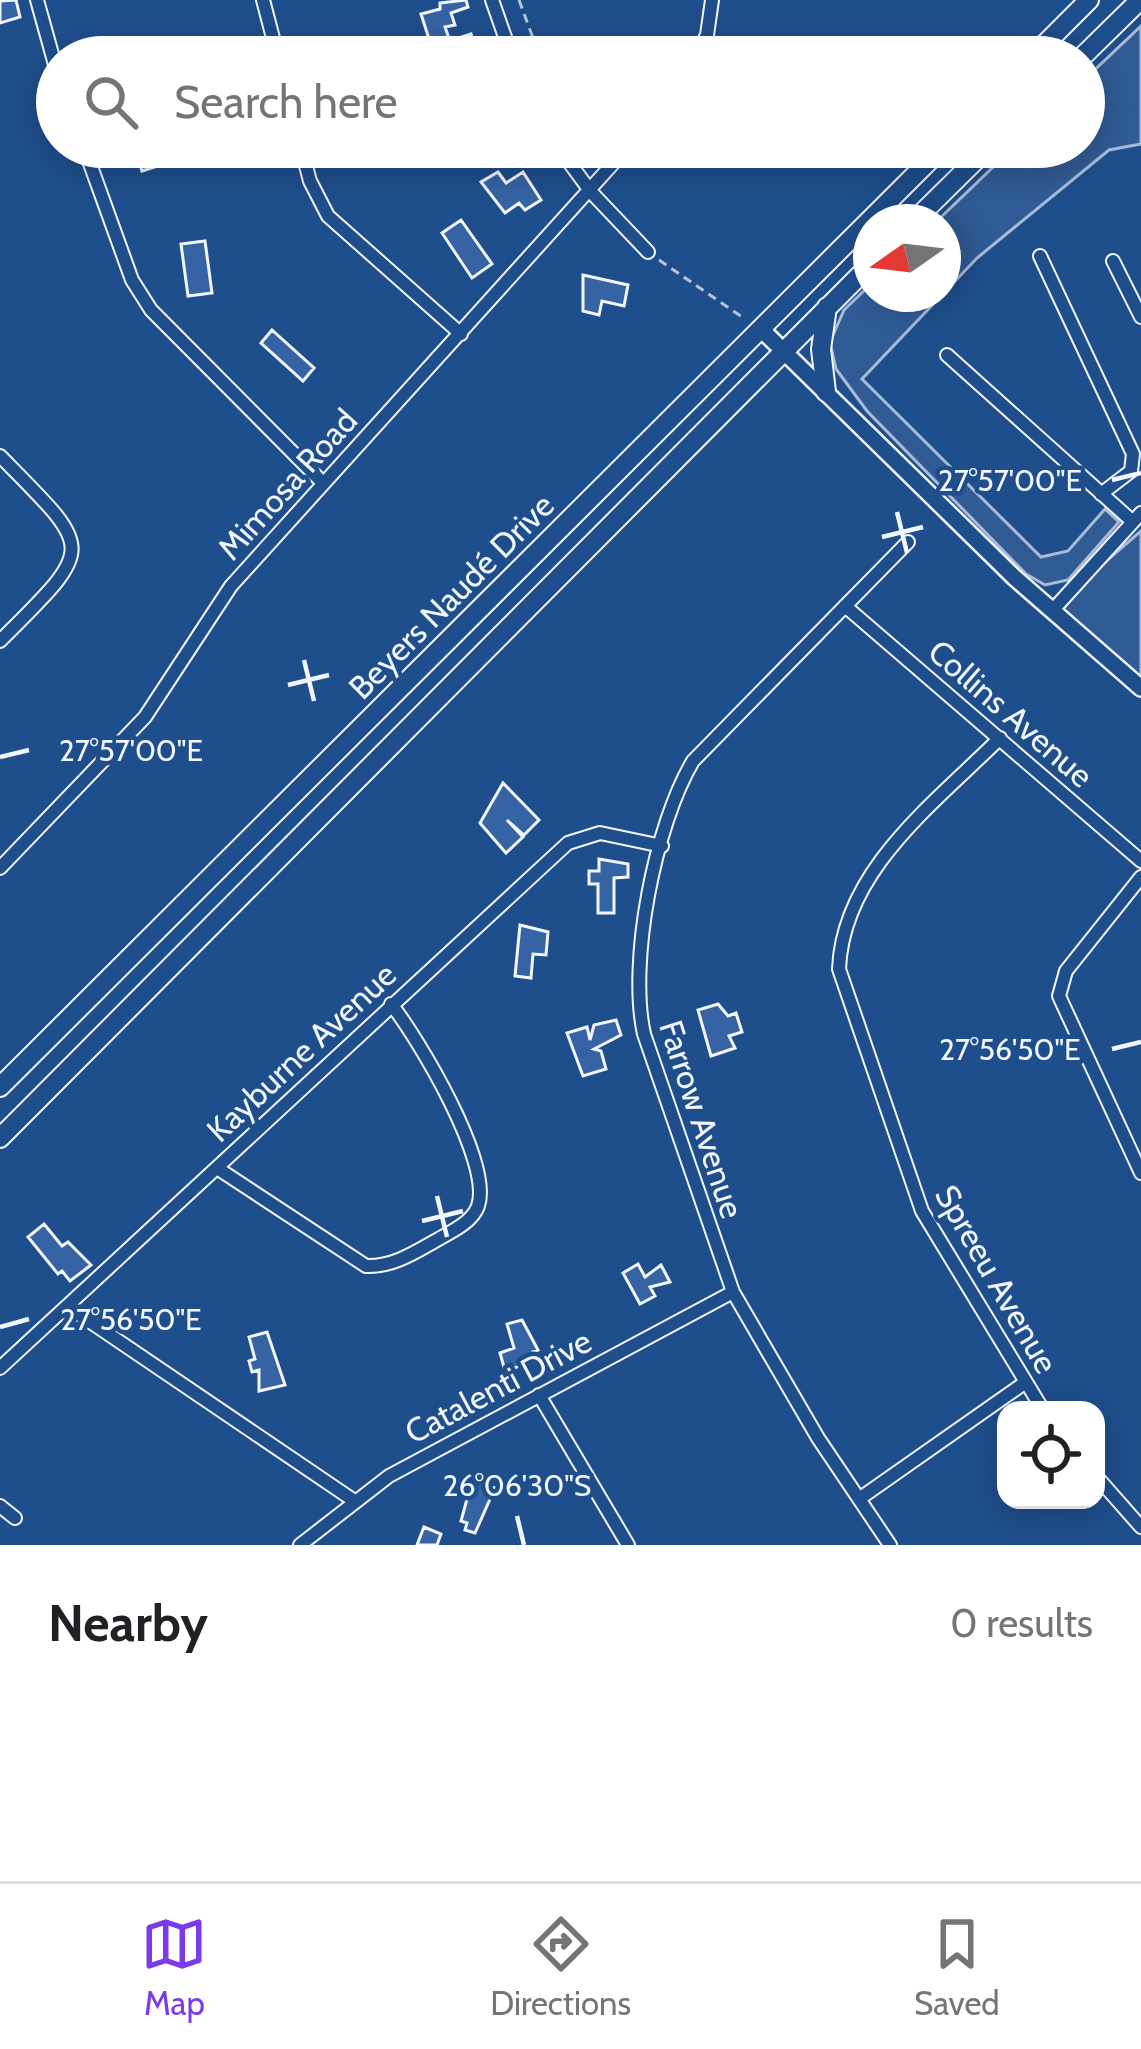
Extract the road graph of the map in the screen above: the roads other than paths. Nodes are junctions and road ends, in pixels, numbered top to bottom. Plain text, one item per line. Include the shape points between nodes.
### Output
1 (37, 0) edge
2 (263, 0) edge
3 (492, 0) edge
4 (712, 0) edge
5 (1089, 0) edge
6 (1140, 0) edge
7 (47, 36) edge
8 (272, 36) edge
9 (505, 36) edge
10 (707, 36) edge
11 (1053, 36) edge
12 (1103, 36) edge
13 (92, 168) edge
14 (306, 168) edge
15 (573, 168) edge
16 (611, 168) edge
17 (922, 168) edge
18 (968, 168) edge
19 (591, 192) junction
20 (931, 204) edge
21 (648, 252) road end
22 (1040, 256) dead end
23 (1113, 261) dead end
24 (853, 282) edge
25 (827, 308) junction
26 (1141, 317) edge
27 (762, 330) junction
28 (461, 334) junction
29 (782, 350) junction
30 (947, 355) dead end
31 (826, 392) junction
32 (0, 456) edge
33 (322, 482) junction
34 (1101, 494) junction
35 (1136, 517) edge
36 (908, 542) dead end
37 (845, 605) junction
38 (1052, 610) junction
39 (0, 641) edge
40 (1141, 688) edge
41 (1000, 738) junction
42 (662, 846) junction
43 (1141, 861) edge
44 (0, 868) edge
45 (1141, 877) edge
46 (391, 1004) junction
47 (0, 1087) edge
48 (0, 1138) edge
49 (217, 1168) junction
50 (1141, 1173) edge
51 (733, 1292) junction
52 (68, 1306) junction
53 (0, 1369) edge
54 (1023, 1384) junction
55 (538, 1395) junction
56 (1036, 1401) edge
57 (1105, 1486) edge
58 (859, 1499) junction
59 (352, 1500) junction
60 (0, 1506) edge
61 (15, 1517) dead end
62 (1141, 1527) edge
63 (300, 1545) edge
64 (628, 1545) edge
65 (890, 1545) edge

1 - 7 street
2 - 8 street
3 - 9 street
4 - 10 street
5 - 11 main road
6 - 12 main road
13 - 33 street via 151,310
14 - 28 street via 328,216
15 - 19 street
16 - 19 street, Mimosa Road
17 - 27 main road, Beyers Naudé Drive
18 - 20 main road
19 - 21 street
19 - 28 street, Mimosa Road
22 - 34 street via 1132,454 1131,471
23 - 26 street
24 - 25 main road, Beyers Naudé Drive
25 - 29 main road, Beyers Naudé Drive
25 - 31 main road
27 - 29 street
27 - 47 main road, Beyers Naudé Drive
28 - 33 street, Mimosa Road
29 - 31 street
29 - 48 main road, Beyers Naudé Drive
30 - 34 street
31 - 38 street
32 - 39 street via 65,522 75,553 68,572
33 - 44 street, Mimosa Road via 231,586 145,717
34 - 35 street
35 - 38 street
36 - 37 street, Farrow Avenue
37 - 41 street, Collins Avenue
37 - 42 street, Farrow Avenue via 693,761
38 - 40 street
41 - 43 street, Collins Avenue
41 - 54 street, Spreeu Avenue via 871,872 844,932 839,969 922,1210
42 - 46 street, Kayburne Avenue via 600,833 568,842
42 - 51 street, Farrow Avenue via 640,959 639,1012
45 - 50 street via 1066,971 1059,996
46 - 49 street, Kayburne Avenue
46 - 49 street via 433,1062 458,1124 479,1192 469,1218 412,1254 366,1266
49 - 52 street, Kayburne Avenue
51 - 55 street, Catalenti Drive
51 - 58 street, Farrow Avenue
52 - 53 street, Kayburne Avenue
52 - 59 street
54 - 56 street, Spreeu Avenue
54 - 58 street
55 - 59 street, Catalenti Drive
55 - 64 street
57 - 62 street
58 - 65 street, Farrow Avenue
59 - 63 street, Catalenti Drive
60 - 61 street

